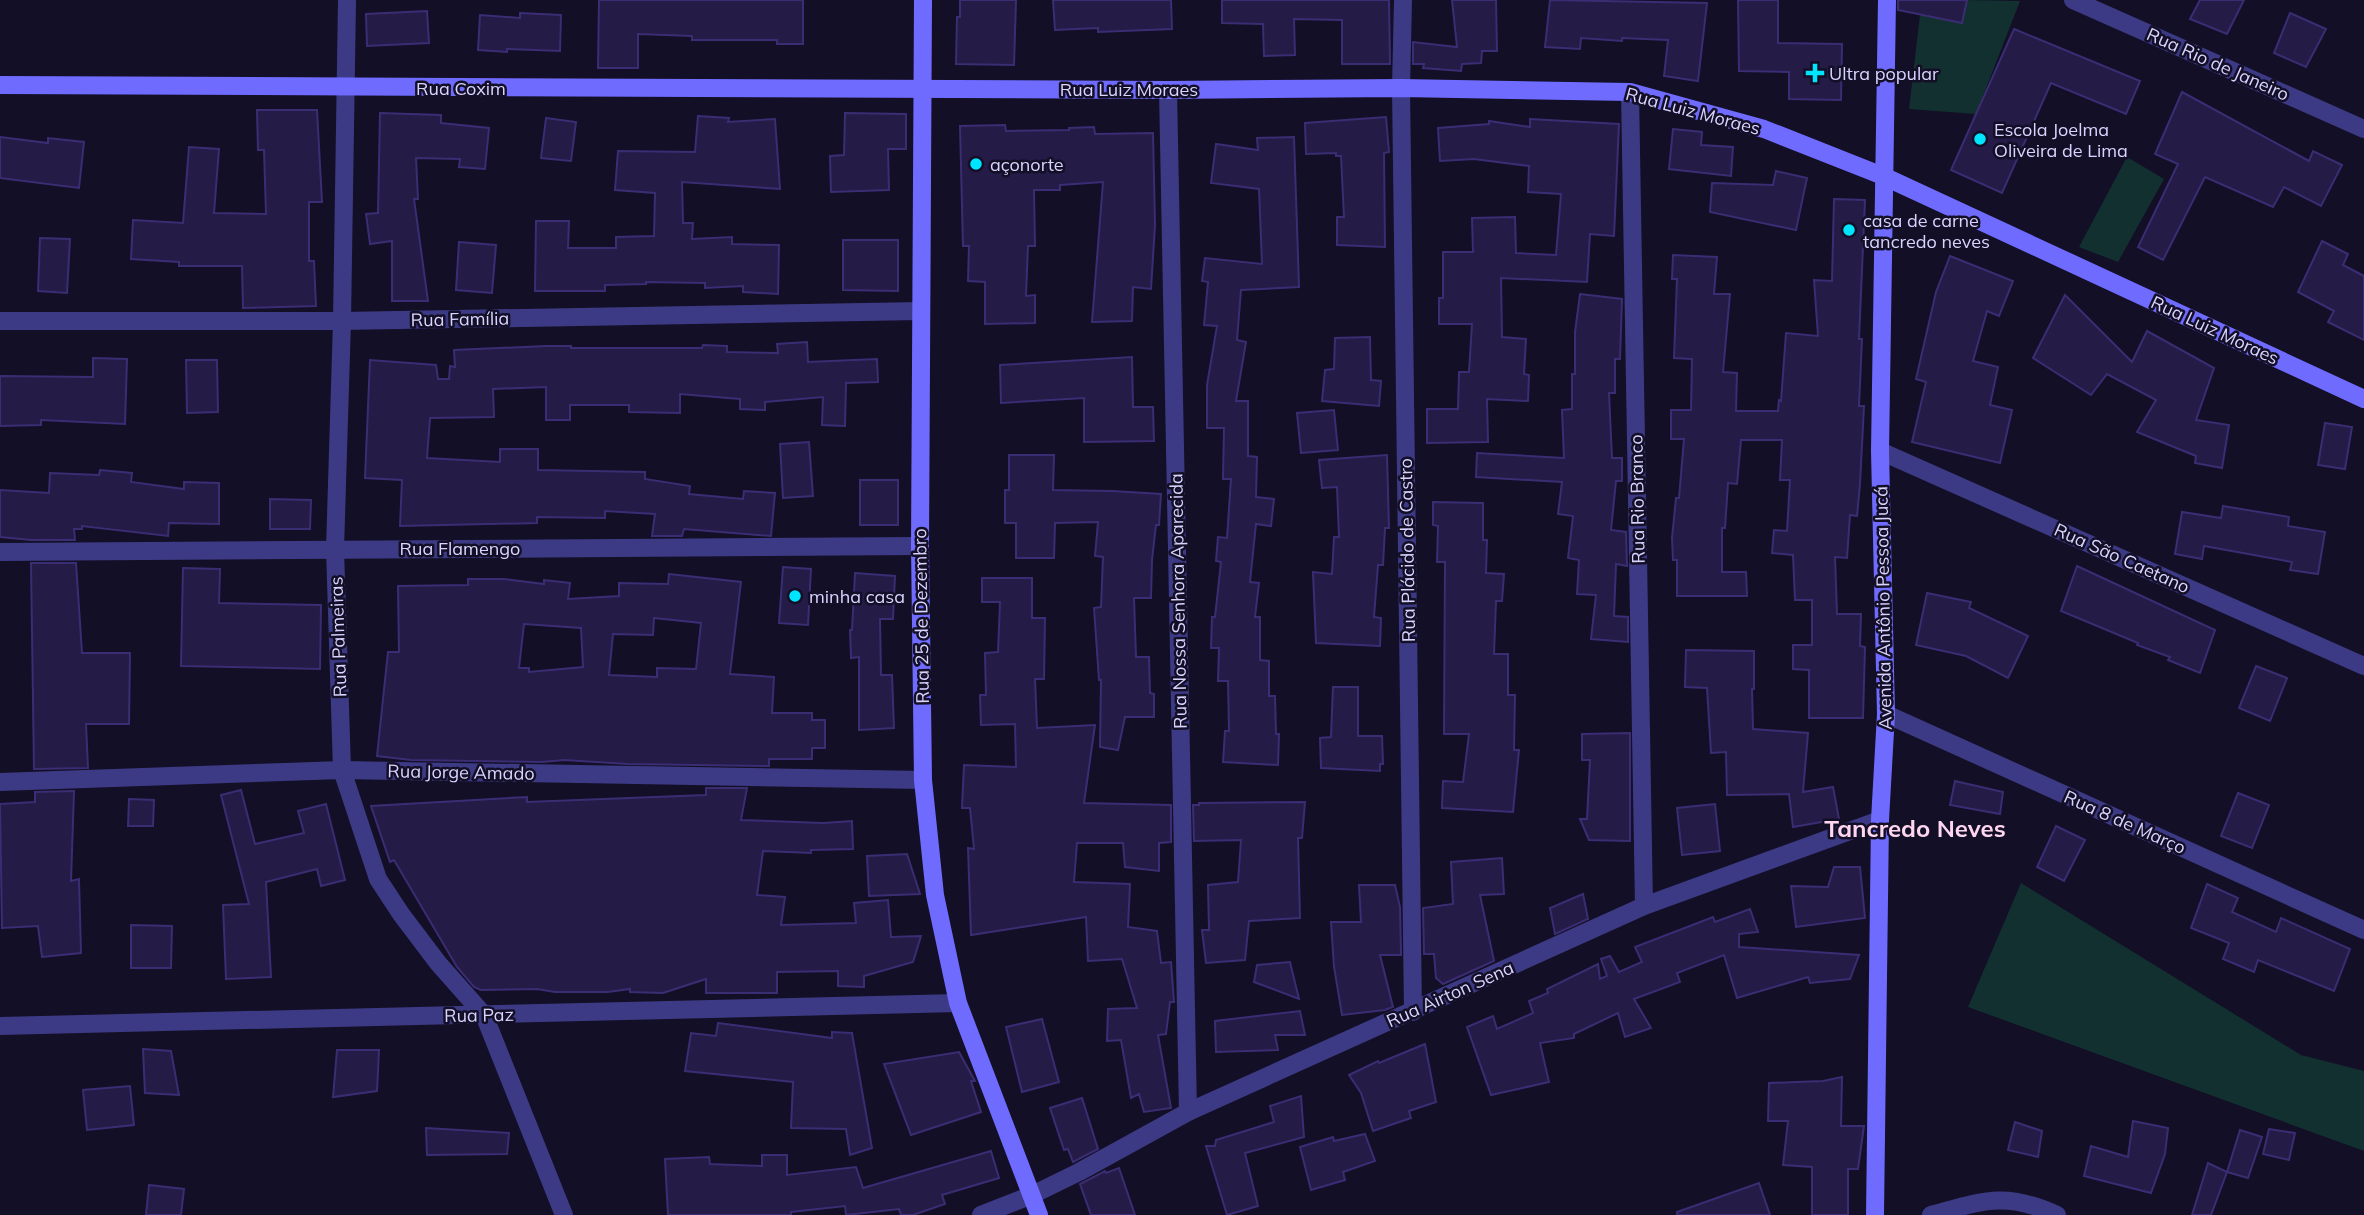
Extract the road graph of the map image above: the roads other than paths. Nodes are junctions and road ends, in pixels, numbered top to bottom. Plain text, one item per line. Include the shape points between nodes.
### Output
1 (347, 0) edge
2 (923, 0) edge
3 (1403, 0) edge
4 (1887, 0) edge
5 (2073, 0) edge
6 (0, 85) edge
7 (346, 88) junction
8 (922, 88) junction
9 (1401, 88) junction
10 (1168, 90) junction
11 (1630, 92) junction
12 (2364, 129) edge
13 (1883, 176) junction
14 (921, 311) junction
15 (0, 321) edge
16 (342, 321) junction
17 (2364, 399) edge
18 (1880, 451) junction
19 (920, 546) junction
20 (335, 549) junction
21 (0, 552) edge
22 (2364, 666) edge
23 (1886, 714) junction
24 (342, 770) junction
25 (923, 780) junction
26 (0, 782) edge
27 (1880, 820) junction
28 (1644, 906) junction
29 (2364, 930) edge
30 (958, 1003) junction
31 (1413, 1012) junction
32 (484, 1015) junction
33 (0, 1026) edge
34 (1188, 1112) junction
35 (1032, 1195) junction
36 (564, 1215) edge
37 (981, 1215) edge
38 (1039, 1215) edge
39 (1875, 1215) edge
40 (1931, 1215) edge
41 (2057, 1215) edge

1 - 7 street, Rua Palmeiras
2 - 8 street, Rua 25 de Dezembro
3 - 9 street, Rua Plácido de Castro
4 - 13 street, Avenida Antônio Pessoa Jucá
5 - 12 street, Rua Rio de Janeiro
6 - 7 street, Rua Coxim
7 - 8 street, Rua Coxim
7 - 16 street, Rua Palmeiras
8 - 10 street, Rua Luiz Moraes
8 - 14 street, Rua 25 de Dezembro
9 - 10 street, Rua Luiz Moraes
9 - 11 street, Rua Luiz Moraes
9 - 31 street, Rua Plácido de Castro
10 - 34 street, Rua Nossa Senhora Aparecida
11 - 13 street, Rua Luiz Moraes via 1764,129
11 - 28 street, Rua Rio Branco
13 - 17 street, Rua Luiz Moraes
13 - 18 street, Avenida Antônio Pessoa Jucá
14 - 16 street, Rua Família
14 - 19 street, Rua 25 de Dezembro
15 - 16 street, Rua Família
16 - 20 street, Rua Palmeiras
18 - 22 street, Rua São Caetano
18 - 23 street, Avenida Antônio Pessoa Jucá
19 - 20 street, Rua Flamengo
19 - 25 street, Rua 25 de Dezembro
20 - 21 street, Rua Flamengo
20 - 24 street, Rua Palmeiras
23 - 27 street, Avenida Antônio Pessoa Jucá
23 - 29 street, Rua 8 de Março
24 - 25 street, Rua Jorge Amado
24 - 26 street, Rua Jorge Amado
24 - 32 street, Rua Palmeiras via 377,879
25 - 30 street, Rua 25 de Dezembro via 934,895
27 - 28 street, Rua Airton Sena
27 - 39 street, Avenida Antônio Pessoa Jucá
28 - 31 street, Rua Airton Sena
30 - 32 street, Rua Paz
30 - 35 street, Rua 25 de Dezembro
31 - 34 street, Rua Airton Sena
32 - 33 street, Rua Paz
32 - 36 street, Rua Palmeiras
34 - 35 street, Rua Airton Sena
35 - 37 street, Rua Airton Sena
35 - 38 street, Rua 25 de Dezembro
40 - 41 street via 1988,1199 2018,1201

